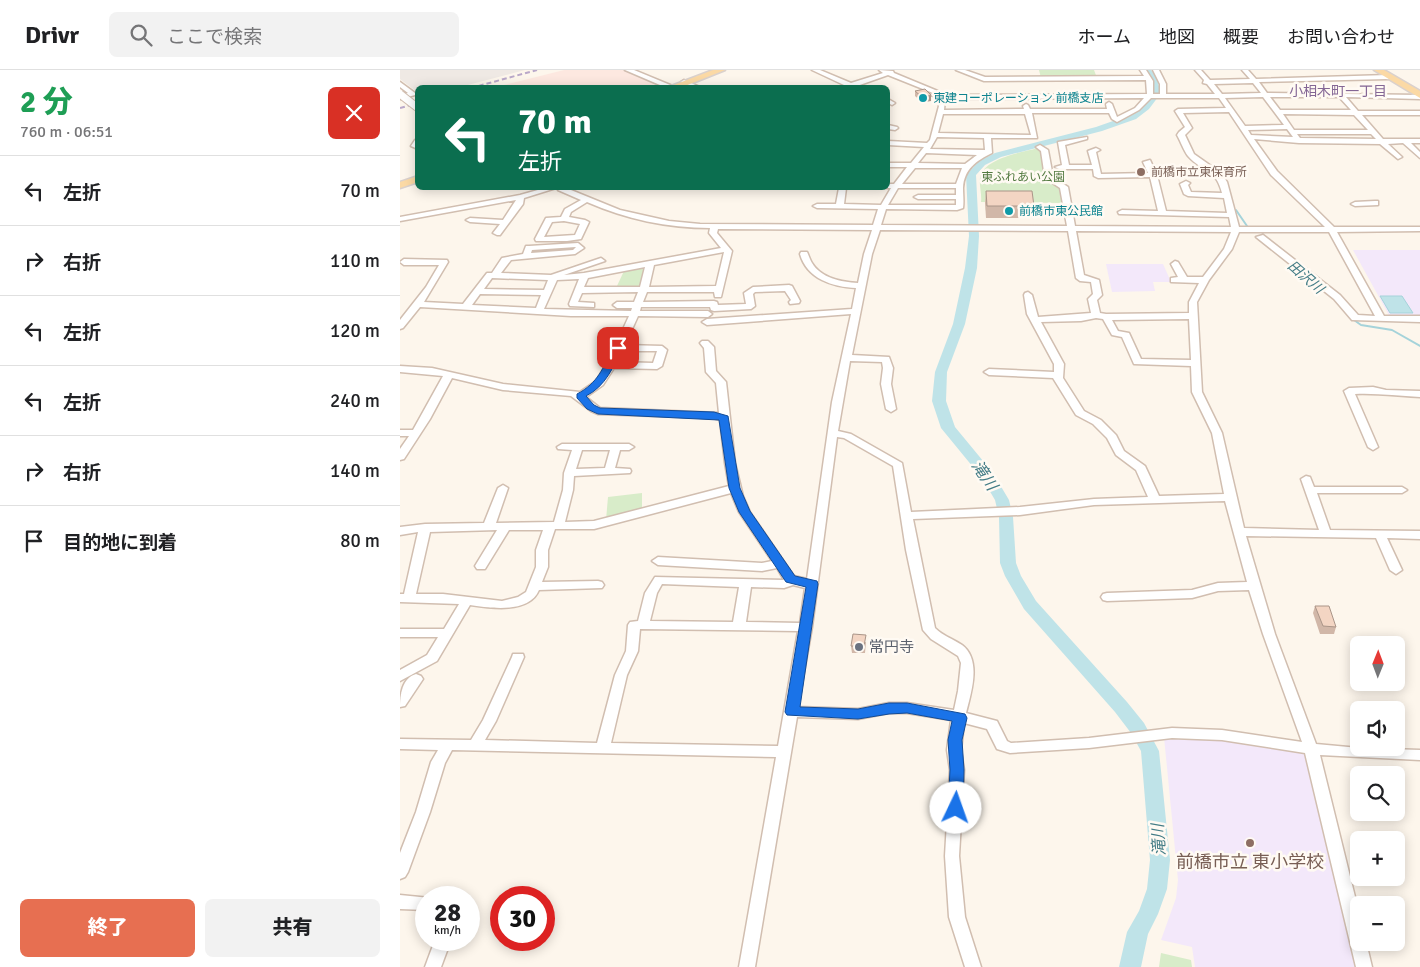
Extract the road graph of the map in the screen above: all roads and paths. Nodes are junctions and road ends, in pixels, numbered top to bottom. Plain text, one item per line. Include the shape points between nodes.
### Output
1 (628, 70) edge
2 (721, 70) edge
3 (815, 70) edge
4 (875, 70) edge
5 (897, 70) edge
6 (959, 70) edge
7 (1018, 70) edge
8 (1096, 70) edge
9 (1143, 70) edge
10 (1156, 70) edge
11 (1193, 70) edge
12 (1198, 70) edge
13 (1245, 70) edge
14 (1346, 70) edge
15 (1378, 70) edge
16 (885, 72) edge
17 (1388, 77) junction
18 (1148, 78) junction
19 (1357, 78) junction
20 (1020, 79) junction
21 (1099, 79) junction
22 (1254, 80) junction
23 (684, 82) junction
24 (1206, 82) junction
25 (400, 84) edge
26 (666, 85) edge
27 (676, 85) edge
28 (691, 85) edge
29 (851, 85) edge
30 (855, 85) edge
31 (400, 89) edge
32 (1219, 94) junction
33 (1341, 95) junction
34 (400, 96) edge
35 (1025, 96) junction
36 (1106, 96) junction
37 (1150, 96) junction
38 (1162, 96) junction
39 (1266, 96) junction
40 (1420, 96) edge
41 (941, 97) junction
42 (415, 100) edge
43 (415, 106) edge
44 (1230, 110) junction
45 (1028, 111) junction
46 (1110, 111) junction
47 (941, 112) junction
48 (1278, 112) junction
49 (1357, 113) junction
50 (1420, 113) edge
51 (1243, 128) junction
52 (1292, 129) junction
53 (1373, 132) junction
54 (935, 135) junction
55 (987, 136) junction
56 (1248, 137) junction
57 (1085, 138) dead end
58 (1300, 141) junction
59 (1405, 141) junction
60 (1420, 141) edge
61 (1382, 142) junction
62 (890, 143) edge
63 (1040, 147) dead end
64 (927, 148) junction
65 (1096, 150) dead end
66 (985, 153) junction
67 (1420, 156) edge
68 (1398, 157) dead end
69 (1147, 162) dead end
70 (890, 165) edge
71 (912, 165) junction
72 (965, 166) junction
73 (1048, 167) junction
74 (1066, 167) junction
75 (1095, 167) junction
76 (1153, 175) junction
77 (415, 180) edge
78 (1186, 183) dead end
79 (400, 185) edge
80 (892, 186) edge
81 (918, 186) junction
82 (958, 186) junction
83 (545, 190) edge
84 (566, 190) edge
85 (842, 190) edge
86 (1228, 196) junction
87 (521, 197) junction
88 (918, 197) junction
89 (959, 197) junction
90 (587, 199) junction
91 (1375, 203) dead end
92 (1355, 204) dead end
93 (817, 206) dead end
94 (840, 206) junction
95 (883, 208) junction
96 (918, 208) junction
97 (1122, 212) dead end
98 (1163, 213) junction
99 (1232, 215) junction
100 (400, 219) edge
101 (564, 219) junction
102 (470, 220) dead end
103 (504, 222) junction
104 (714, 226) junction
105 (876, 227) junction
106 (1071, 229) junction
107 (1420, 229) edge
108 (1236, 230) junction
109 (1332, 230) junction
110 (497, 233) dead end
111 (1260, 237) dead end
112 (727, 249) junction
113 (529, 250) junction
114 (804, 254) dead end
115 (601, 261) dead end
116 (404, 262) dead end
117 (650, 264) junction
118 (1175, 264) dead end
119 (495, 275) junction
120 (584, 276) junction
121 (553, 278) junction
122 (1174, 280) dead end
123 (1184, 280) junction
124 (1205, 280) junction
125 (861, 286) junction
126 (579, 290) junction
127 (642, 290) junction
128 (719, 290) junction
129 (478, 291) junction
130 (546, 293) junction
131 (1028, 295) dead end
132 (793, 302) dead end
133 (417, 304) junction
134 (466, 306) junction
135 (636, 310) junction
136 (539, 311) junction
137 (856, 311) junction
138 (710, 315) junction
139 (1101, 316) junction
140 (1194, 316) junction
141 (1381, 319) junction
142 (1035, 320) junction
143 (1420, 320) edge
144 (400, 326) edge
145 (705, 343) dead end
146 (618, 348) junction
147 (846, 358) junction
148 (1195, 363) junction
149 (610, 365) junction
150 (400, 369) edge
151 (989, 372) dead end
152 (449, 374) junction
153 (1058, 375) junction
154 (1420, 394) edge
155 (580, 396) junction
156 (891, 409) dead end
157 (724, 418) junction
158 (400, 433) edge
159 (416, 433) junction
160 (833, 433) junction
161 (562, 447) dead end
162 (578, 447) junction
163 (616, 447) junction
164 (629, 447) dead end
165 (1373, 447) dead end
166 (400, 457) edge
167 (609, 472) junction
168 (626, 472) dead end
169 (569, 473) junction
170 (503, 488) dead end
171 (735, 488) junction
172 (1402, 490) dead end
173 (1230, 497) junction
174 (1155, 499) junction
175 (908, 516) junction
176 (555, 525) junction
177 (489, 526) junction
178 (505, 527) junction
179 (425, 528) junction
180 (400, 531) edge
181 (1238, 532) junction
182 (1326, 534) junction
183 (1380, 535) junction
184 (1420, 535) edge
185 (658, 561) dead end
186 (780, 564) junction
187 (481, 566) dead end
188 (1396, 570) dead end
189 (792, 581) junction
190 (746, 583) junction
191 (812, 584) junction
192 (598, 585) dead end
193 (534, 586) junction
194 (1254, 586) junction
195 (1107, 597) dead end
196 (405, 598) edge
197 (466, 602) junction
198 (643, 624) junction
199 (739, 626) junction
200 (806, 627) junction
201 (400, 633) edge
202 (447, 633) junction
203 (518, 657) dead end
204 (406, 672) edge
205 (400, 702) edge
206 (792, 712) junction
207 (960, 718) junction
208 (400, 744) edge
209 (449, 744) junction
210 (475, 745) junction
211 (603, 748) junction
212 (1311, 748) junction
213 (785, 752) junction
214 (1420, 755) edge
215 (400, 872) edge
216 (400, 902) edge
217 (415, 903) edge
218 (439, 951) edge
219 (433, 967) edge
220 (748, 967) edge
221 (973, 967) edge
222 (1364, 967) edge

1 - 26 street
2 - 23 main road
3 - 29 street
4 - 16 street
5 - 16 street
6 - 20 street via 982,79
7 - 20 street
8 - 21 street
9 - 18 street
10 - 38 street via 1162,80
11 - 24 street
12 - 24 street
13 - 22 street
14 - 19 street
15 - 17 main road
16 - 30 street
16 - 41 street
17 - 19 street
17 - 40 main road
18 - 21 street
18 - 37 street
19 - 22 street
20 - 21 street
20 - 35 street
21 - 36 street
22 - 24 street
22 - 39 street
23 - 27 main road
23 - 28 street
24 - 32 street
25 - 34 street via 414,94
31 - 42 street
32 - 38 street
32 - 39 street
32 - 44 street
33 - 39 street
33 - 40 street
33 - 49 street
34 - 43 street, bridge
35 - 36 street
35 - 41 street
35 - 45 street
36 - 37 street
36 - 46 street
37 - 38 street
37 - 46 street via 1117,120
39 - 48 street
41 - 47 street
44 - 51 street
44 - 86 street via 1178,111 1189,128 1181,135 1191,155 1218,175
45 - 46 street
45 - 47 street
45 - 55 street via 1034,137
47 - 54 street
48 - 49 street
48 - 52 street
49 - 50 street
49 - 53 street
51 - 52 street
51 - 56 street
52 - 53 street
52 - 58 street
53 - 61 street
54 - 55 street
54 - 64 street
55 - 66 street via 989,151
56 - 58 street
56 - 109 street via 1274,174
57 - 74 street via 1061,144
58 - 61 street
59 - 60 street
59 - 61 street
59 - 67 street
61 - 68 street
62 - 64 street
63 - 73 street via 1044,150
64 - 66 street
64 - 71 street
65 - 75 street via 1092,151
66 - 72 street
69 - 76 street
70 - 71 street
71 - 72 street
71 - 80 street
72 - 82 street
73 - 74 street
73 - 106 street via 1050,180 1064,188
74 - 75 street
75 - 76 street via 1098,176
76 - 98 street
77 - 79 main road
78 - 86 street via 1188,194
80 - 81 street
80 - 95 street
81 - 82 street
81 - 88 street
82 - 89 street
83 - 87 street
84 - 90 street
85 - 94 street
86 - 99 street
87 - 100 street
87 - 103 street
88 - 89 street
88 - 96 street
89 - 96 street via 960,206 957,208
90 - 101 street via 568,210
90 - 104 street via 618,212 651,220
91 - 92 street
93 - 94 street
94 - 95 street
95 - 96 street
95 - 105 street
97 - 98 street
98 - 99 street
99 - 108 street
101 - 101 street via 585,222 578,237 539,238 549,220
102 - 103 street
103 - 110 street
104 - 105 street
104 - 112 street via 713,233
105 - 106 street
105 - 125 street
106 - 108 street
106 - 139 street via 1080,277 1095,280 1098,295 1092,299
107 - 109 street
108 - 109 street
108 - 124 street via 1224,255
109 - 141 street
111 - 141 street via 1337,297 1355,318
112 - 117 street
112 - 128 street
113 - 113 street via 575,252 580,248 578,245
113 - 119 street via 505,260
114 - 125 street via 806,263 825,279 841,285
115 - 121 street
116 - 133 street via 444,262 432,286
117 - 120 street
117 - 127 street
118 - 123 street
119 - 121 street
119 - 129 street via 488,276
120 - 121 street
120 - 126 street
121 - 130 street
122 - 123 street
123 - 124 street
124 - 140 street via 1193,302
125 - 137 street
126 - 127 street
126 - 135 street via 574,302 576,306
127 - 128 street
127 - 135 street
128 - 138 street
129 - 130 street
129 - 134 street
130 - 136 street
131 - 142 street via 1029,311
132 - 138 street via 796,301 789,288 769,289 748,293 751,306
133 - 134 street
133 - 144 street
134 - 136 street
135 - 136 street
135 - 138 street
135 - 146 street
137 - 138 street
137 - 147 street
139 - 140 street
139 - 142 street
139 - 148 street via 1115,333 1126,335 1137,362
140 - 148 street
141 - 143 street
142 - 153 street via 1059,364
145 - 157 street via 710,347 711,372 721,382
146 - 149 street
146 - 149 street via 662,350 657,366
147 - 156 street via 886,359
147 - 160 street
148 - 173 street via 1197,392 1217,433
149 - 155 street via 598,384
150 - 152 street
151 - 153 street
152 - 155 street via 499,386
152 - 159 street
153 - 174 street via 1080,413 1097,422 1112,437 1120,453 1141,468
154 - 165 street via 1349,391
155 - 157 street via 590,407 598,410
157 - 171 street
158 - 159 street
159 - 166 street
160 - 175 street via 847,436 896,463
160 - 191 street
161 - 162 street
162 - 163 street
162 - 169 street
163 - 164 street
163 - 167 street
167 - 168 street
167 - 169 street
169 - 176 street via 568,490
170 - 177 street
171 - 176 street via 601,523
171 - 186 street via 744,512
172 - 182 street via 1308,484
173 - 174 street
173 - 181 street
174 - 175 street
175 - 207 street via 929,630 963,653 967,663
176 - 178 street
176 - 193 street via 542,550 542,567
177 - 178 street
177 - 179 street
178 - 187 street
179 - 180 street
179 - 196 street
181 - 182 street
181 - 194 street
182 - 183 street
183 - 184 street
183 - 188 street
185 - 186 street via 762,567
186 - 189 street
189 - 190 street via 784,584
189 - 191 street
190 - 198 street via 659,580 651,593
190 - 199 street
191 - 200 street
192 - 193 street
193 - 197 street via 527,598 508,604
194 - 195 street via 1218,587 1192,594
194 - 212 street
196 - 197 street
197 - 202 street
198 - 199 street
198 - 211 street via 633,627 632,651 621,675
199 - 200 street
200 - 206 street
201 - 202 street
202 - 204 street via 432,658
203 - 210 street
204 - 205 street
206 - 207 street via 858,714 907,708
206 - 213 street
207 - 212 street via 992,725 1005,748 1080,744 1172,733 1222,735
207 - 221 street via 955,740 957,770 952,856 957,917
208 - 209 street
209 - 210 street
209 - 215 street via 438,762
210 - 211 street
211 - 213 street
212 - 214 street
212 - 222 street
213 - 220 street
216 - 217 street
218 - 219 street

